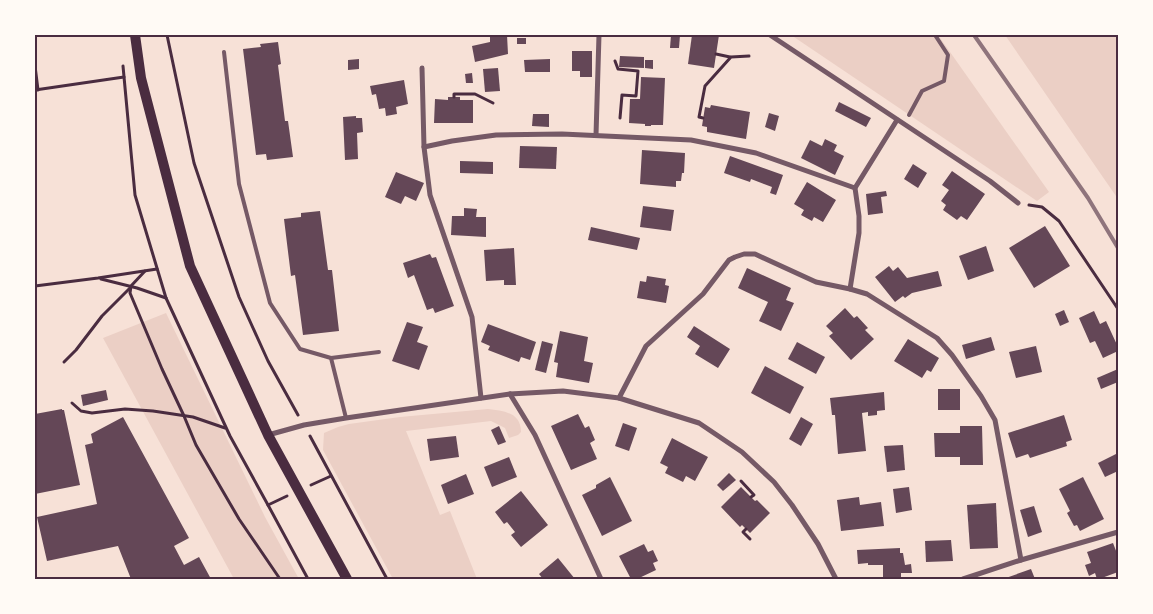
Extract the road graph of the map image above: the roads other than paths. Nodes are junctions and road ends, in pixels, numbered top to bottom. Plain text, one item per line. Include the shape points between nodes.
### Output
1 (135, 35) edge
2 (599, 35) edge
3 (770, 35) edge
4 (934, 35) edge
5 (224, 52) dead end
6 (422, 68) dead end
7 (909, 115) dead end
8 (897, 120) junction
9 (596, 135) junction
10 (424, 147) junction
11 (856, 188) junction
12 (1018, 203) road end
13 (850, 289) junction
14 (379, 352) dead end
15 (331, 358) junction
16 (510, 394) junction
17 (481, 398) junction
18 (619, 398) junction
19 (346, 418) junction
20 (268, 435) junction
21 (1118, 532) edge
22 (1021, 560) junction
23 (348, 579) edge
24 (601, 579) edge
25 (836, 579) edge
26 (963, 579) edge

1 - 20 main road via 142,78 190,266
2 - 9 street
3 - 8 street
4 - 7 lane via 948,55 944,81 922,91
5 - 15 lane via 239,184 270,303 300,349
6 - 10 street
8 - 11 street
8 - 12 street
9 - 10 street via 496,134
9 - 11 street via 691,140 756,153
10 - 17 street via 430,195 472,317
11 - 13 street via 859,233
13 - 18 street via 816,282 755,254 735,257 729,260 703,294 646,346
13 - 22 street via 867,294 937,338 981,396 995,420
14 - 15 lane
15 - 19 lane
16 - 17 street
16 - 18 street via 564,391
16 - 24 street via 535,435
17 - 19 street
18 - 25 street via 699,423 742,452 774,482 792,505
19 - 20 street
20 - 23 main road
21 - 22 street
22 - 26 street

